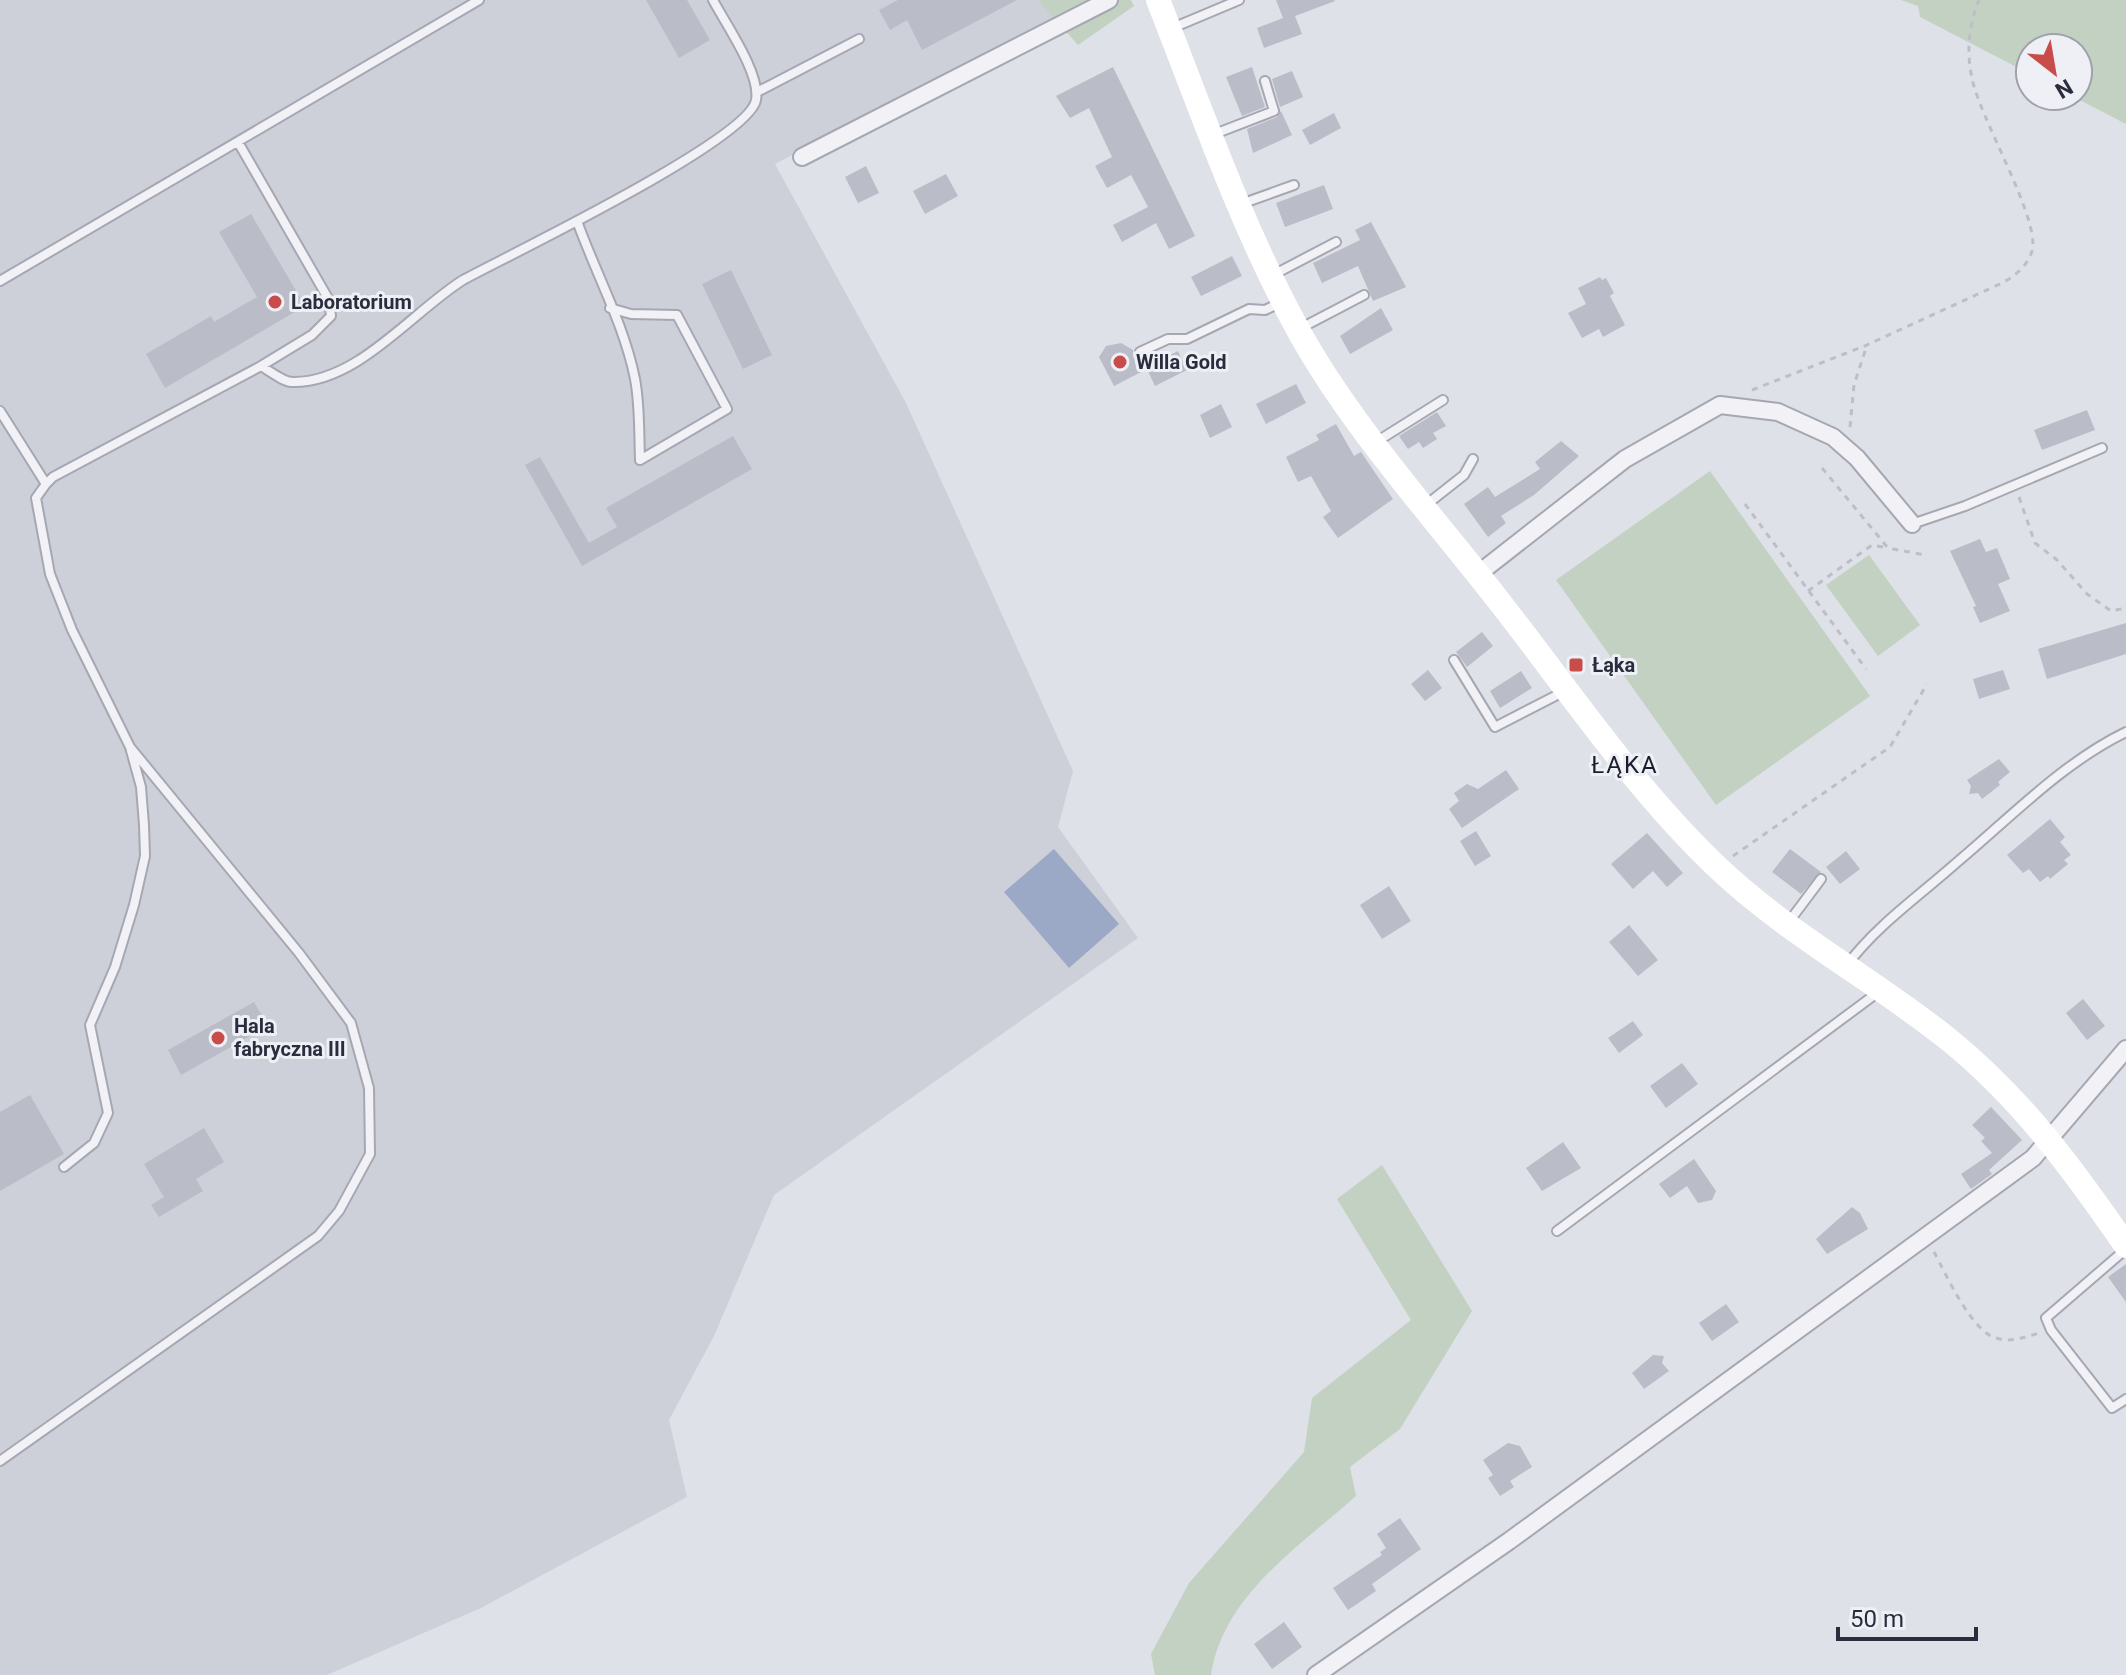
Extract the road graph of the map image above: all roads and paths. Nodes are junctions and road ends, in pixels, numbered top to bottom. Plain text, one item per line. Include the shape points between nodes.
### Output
1 (479, 0) edge
2 (713, 0) edge
3 (1109, 0) edge
4 (1158, 0) edge
5 (1239, 0) edge
6 (1979, 0) edge
7 (1169, 29) junction
8 (859, 39) dead end
9 (1265, 81) dead end
10 (757, 92) junction
11 (1212, 135) junction
12 (238, 142) junction
13 (802, 157) dead end
14 (1294, 185) dead end
15 (1240, 204) junction
16 (577, 221) junction
17 (1336, 242) dead end
18 (1270, 276) junction
19 (0, 281) edge
20 (1364, 295) dead end
21 (1283, 302) junction
22 (610, 308) junction
23 (1298, 330) junction
24 (1867, 345) junction
25 (1140, 352) dead end
26 (261, 366) junction
27 (1443, 400) dead end
28 (1720, 405) junction
29 (0, 411) edge
30 (1375, 442) junction
31 (2102, 448) dead end
32 (1857, 458) junction
33 (1473, 459) dead end
34 (1822, 468) dead end
35 (46, 484) junction
36 (2015, 486) junction
37 (1745, 504) dead end
38 (1425, 506) junction
39 (1912, 524) joint
40 (1888, 548) junction
41 (1925, 555) dead end
42 (1478, 574) junction
43 (1808, 591) junction
44 (2126, 608) edge
45 (1454, 660) dead end
46 (1866, 669) dead end
47 (1927, 684) dead end
48 (1568, 689) junction
49 (2126, 732) edge
50 (130, 747) junction
51 (1727, 861) dead end
52 (1821, 879) dead end
53 (1787, 925) junction
54 (1846, 966) junction
55 (1880, 990) junction
56 (2126, 1049) edge
57 (2051, 1140) junction
58 (64, 1167) dead end
59 (1557, 1231) dead end
60 (1926, 1235) junction
61 (2126, 1247) edge
62 (2051, 1330) junction
63 (2126, 1399) edge
64 (0, 1461) edge
65 (1316, 1675) edge

1 - 12 lane
2 - 10 lane via 750,68
3 - 13 street
4 - 7 main road
5 - 7 lane
6 - 24 path via 1968,49 1972,80 2030,219 2032,250 2018,274
7 - 11 main road
8 - 10 lane
9 - 11 lane via 1274,111
10 - 16 lane via 752,110 721,136
11 - 15 main road
12 - 19 lane
12 - 26 lane via 329,300 331,316 312,335
14 - 15 lane
15 - 18 main road
16 - 22 lane
16 - 26 lane via 439,295 332,376 291,383
17 - 18 lane
18 - 21 main road
20 - 23 lane
21 - 23 main road
21 - 25 lane via 1265,310 1249,309 1187,339 1168,339
22 - 22 lane via 677,315 727,409 640,460 636,382
23 - 30 main road
24 - 28 path
24 - 32 path via 1852,399 1850,427
26 - 35 lane
27 - 30 lane
28 - 32 street via 1778,412 1824,431
28 - 42 street via 1634,452
29 - 35 lane
30 - 38 main road
31 - 36 lane
32 - 39 street
33 - 38 lane via 1464,475
34 - 40 path
35 - 50 lane via 36,498 50,574
36 - 39 lane
36 - 44 path via 2043,553 2111,611
37 - 43 path
38 - 42 main road
40 - 41 path
40 - 43 path via 1872,545
42 - 48 main road
43 - 46 path
45 - 48 lane via 1495,727
47 - 51 path via 1890,747
48 - 53 main road via 1697,848
49 - 54 lane via 2018,810
50 - 58 lane via 141,787 145,856 119,954 90,1025 108,1113 94,1143
50 - 64 lane via 351,1023 369,1088 370,1154 339,1211 318,1236
52 - 53 lane
53 - 54 main road
54 - 55 main road
55 - 57 main road via 1977,1064
55 - 59 lane
56 - 57 street
57 - 60 street
57 - 61 main road
60 - 62 path via 1960,1300 1992,1337 2010,1340
60 - 65 street via 1509,1541
61 - 62 lane via 2055,1307 2046,1318
62 - 63 lane via 2112,1408

